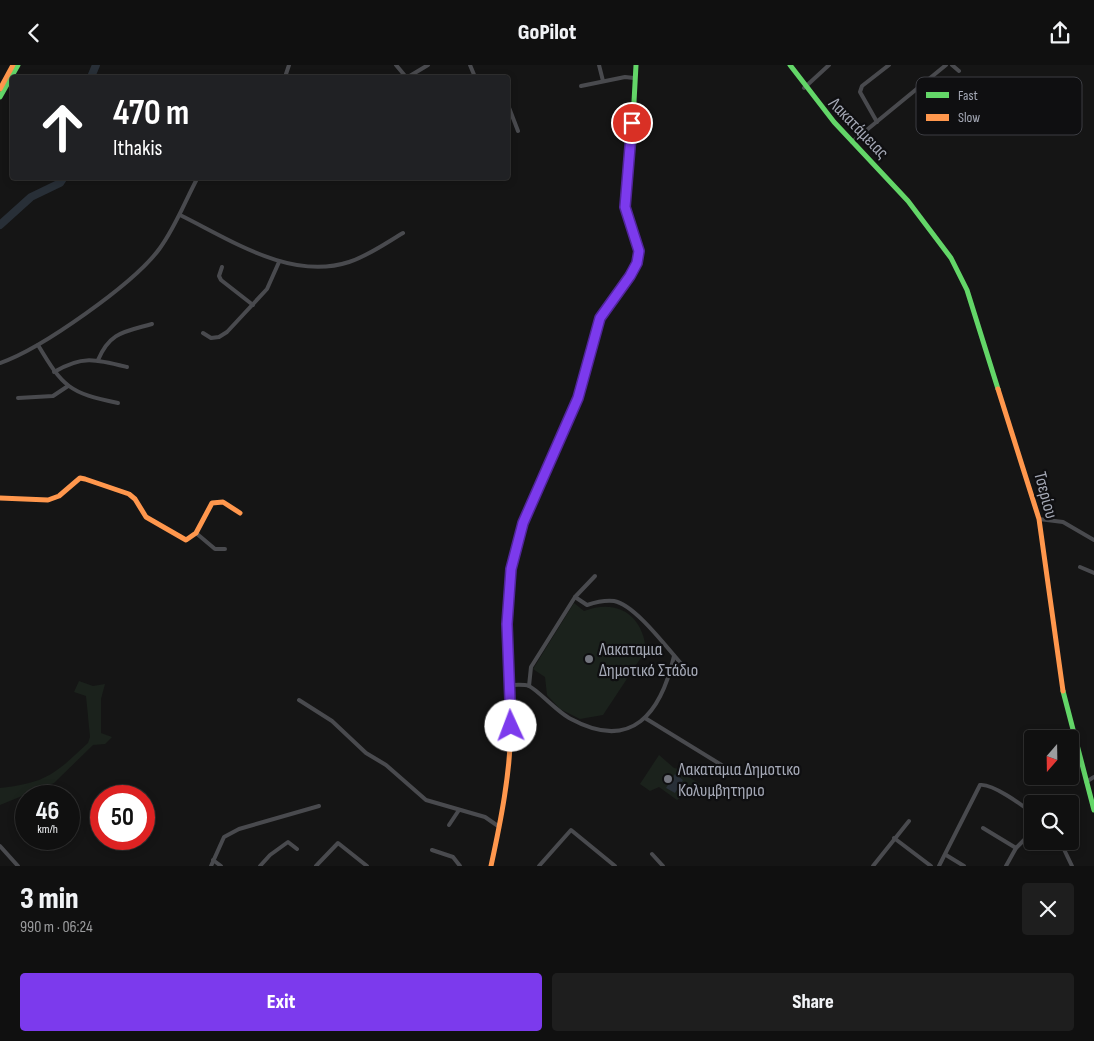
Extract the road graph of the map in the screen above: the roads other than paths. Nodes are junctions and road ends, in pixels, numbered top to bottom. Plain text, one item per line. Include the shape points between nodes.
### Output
1 (13, 65) edge
2 (396, 65) edge
3 (428, 65) edge
4 (599, 65) edge
5 (636, 65) edge
6 (790, 65) edge
7 (829, 65) edge
8 (889, 65) edge
9 (946, 65) edge
10 (952, 65) edge
11 (959, 71) dead end
12 (405, 75) edge
13 (410, 75) edge
14 (931, 77) edge
15 (634, 78) junction
16 (603, 81) junction
17 (10, 84) edge
18 (581, 86) dead end
19 (804, 87) junction
20 (0, 89) edge
21 (916, 90) edge
22 (0, 97) edge
23 (510, 110) edge
24 (877, 122) junction
25 (518, 131) dead end
26 (852, 142) junction
27 (197, 180) edge
28 (913, 207) joint
29 (180, 215) junction
30 (403, 233) dead end
31 (279, 262) junction
32 (222, 267) dead end
33 (253, 305) junction
34 (152, 324) dead end
35 (203, 333) dead end
36 (38, 345) junction
37 (98, 360) junction
38 (0, 363) edge
39 (127, 367) dead end
40 (54, 372) junction
41 (68, 386) junction
42 (18, 398) dead end
43 (118, 403) dead end
44 (0, 498) edge
45 (240, 513) dead end
46 (1039, 519) junction
47 (196, 533) junction
48 (1094, 540) edge
49 (224, 549) dead end
50 (1080, 567) dead end
51 (1094, 573) edge
52 (596, 576) dead end
53 (576, 597) junction
54 (674, 656) junction
55 (685, 668) dead end
56 (510, 685) junction
57 (529, 686) junction
58 (299, 700) dead end
59 (645, 718) junction
60 (733, 772) dead end
61 (1094, 777) edge
62 (1086, 782) junction
63 (319, 807) dead end
64 (1024, 808) edge
65 (459, 810) junction
66 (1094, 810) edge
67 (909, 821) dead end
68 (449, 825) dead end
69 (498, 826) junction
70 (983, 829) dead end
71 (894, 838) junction
72 (1024, 840) edge
73 (0, 846) edge
74 (1016, 848) junction
75 (297, 849) dead end
76 (432, 850) dead end
77 (1064, 850) edge
78 (652, 853) dead end
79 (946, 855) junction
80 (213, 860) junction
81 (542, 862) junction
82 (18, 866) edge
83 (211, 866) edge
84 (220, 866) edge
85 (260, 866) edge
86 (316, 866) edge
87 (367, 866) edge
88 (460, 866) edge
89 (491, 866) edge
90 (539, 866) edge
91 (547, 866) edge
92 (615, 866) edge
93 (663, 866) edge
94 (872, 866) edge
95 (931, 866) edge
96 (939, 866) edge
97 (964, 866) edge
98 (1006, 866) edge
99 (1072, 866) edge

1 - 20 main road
2 - 12 street
3 - 13 street
4 - 16 street
5 - 15 main road
6 - 19 main road, Λακατάμειας
7 - 19 street
8 - 24 street via 862,86 860,92
9 - 14 street
10 - 11 street
15 - 16 street
15 - 56 main road via 632,148 624,195 628,220 639,251 637,263 600,318 578,398 523,523 511,569 507,624
16 - 18 street
17 - 22 main road
19 - 26 main road, Λακατάμειας
21 - 24 street
23 - 25 street
24 - 26 street
26 - 28 main road, Λακατάμειας
27 - 29 street
28 - 46 main road, Τσερίου via 952,261 967,290
29 - 31 street
29 - 36 street via 159,250 144,266 98,304
30 - 31 street via 347,263 309,267
31 - 33 street via 273,279
32 - 33 street via 219,277
33 - 35 street via 219,337 211,338
34 - 37 street via 111,337
36 - 38 street
36 - 40 street
37 - 39 street
37 - 40 street via 82,359
40 - 41 street
41 - 42 street via 53,397
41 - 43 street via 86,397
44 - 47 main road via 48,500 59,496 80,478 88,479 124,491 138,502 146,517 186,540
45 - 47 main road via 216,501
46 - 48 street via 1063,522
46 - 62 main road, Τσερίου via 1060,677
47 - 49 street via 215,549
50 - 51 street
52 - 53 street
53 - 54 street via 587,605 616,601 629,607
53 - 57 street via 531,667
54 - 55 street
54 - 59 street via 665,689
56 - 57 street
56 - 69 main road via 506,793
57 - 59 street via 571,719 594,728 621,732
58 - 65 street via 332,721 366,753 386,765 426,800
59 - 60 street
61 - 62 street
62 - 66 main road, Τσερίου
63 - 80 street via 239,829 224,837
64 - 79 street via 995,789 980,785
65 - 68 street
65 - 69 street via 485,817
67 - 71 street
69 - 89 main road
70 - 74 street
71 - 94 street
71 - 95 street
72 - 74 street
73 - 82 street
74 - 98 street
75 - 85 street via 288,843
76 - 88 street via 453,857
77 - 99 street
78 - 93 street
79 - 96 street
79 - 97 street
80 - 83 street
80 - 84 street
81 - 90 street
81 - 91 street
81 - 92 street via 571,830
86 - 87 street via 338,843

